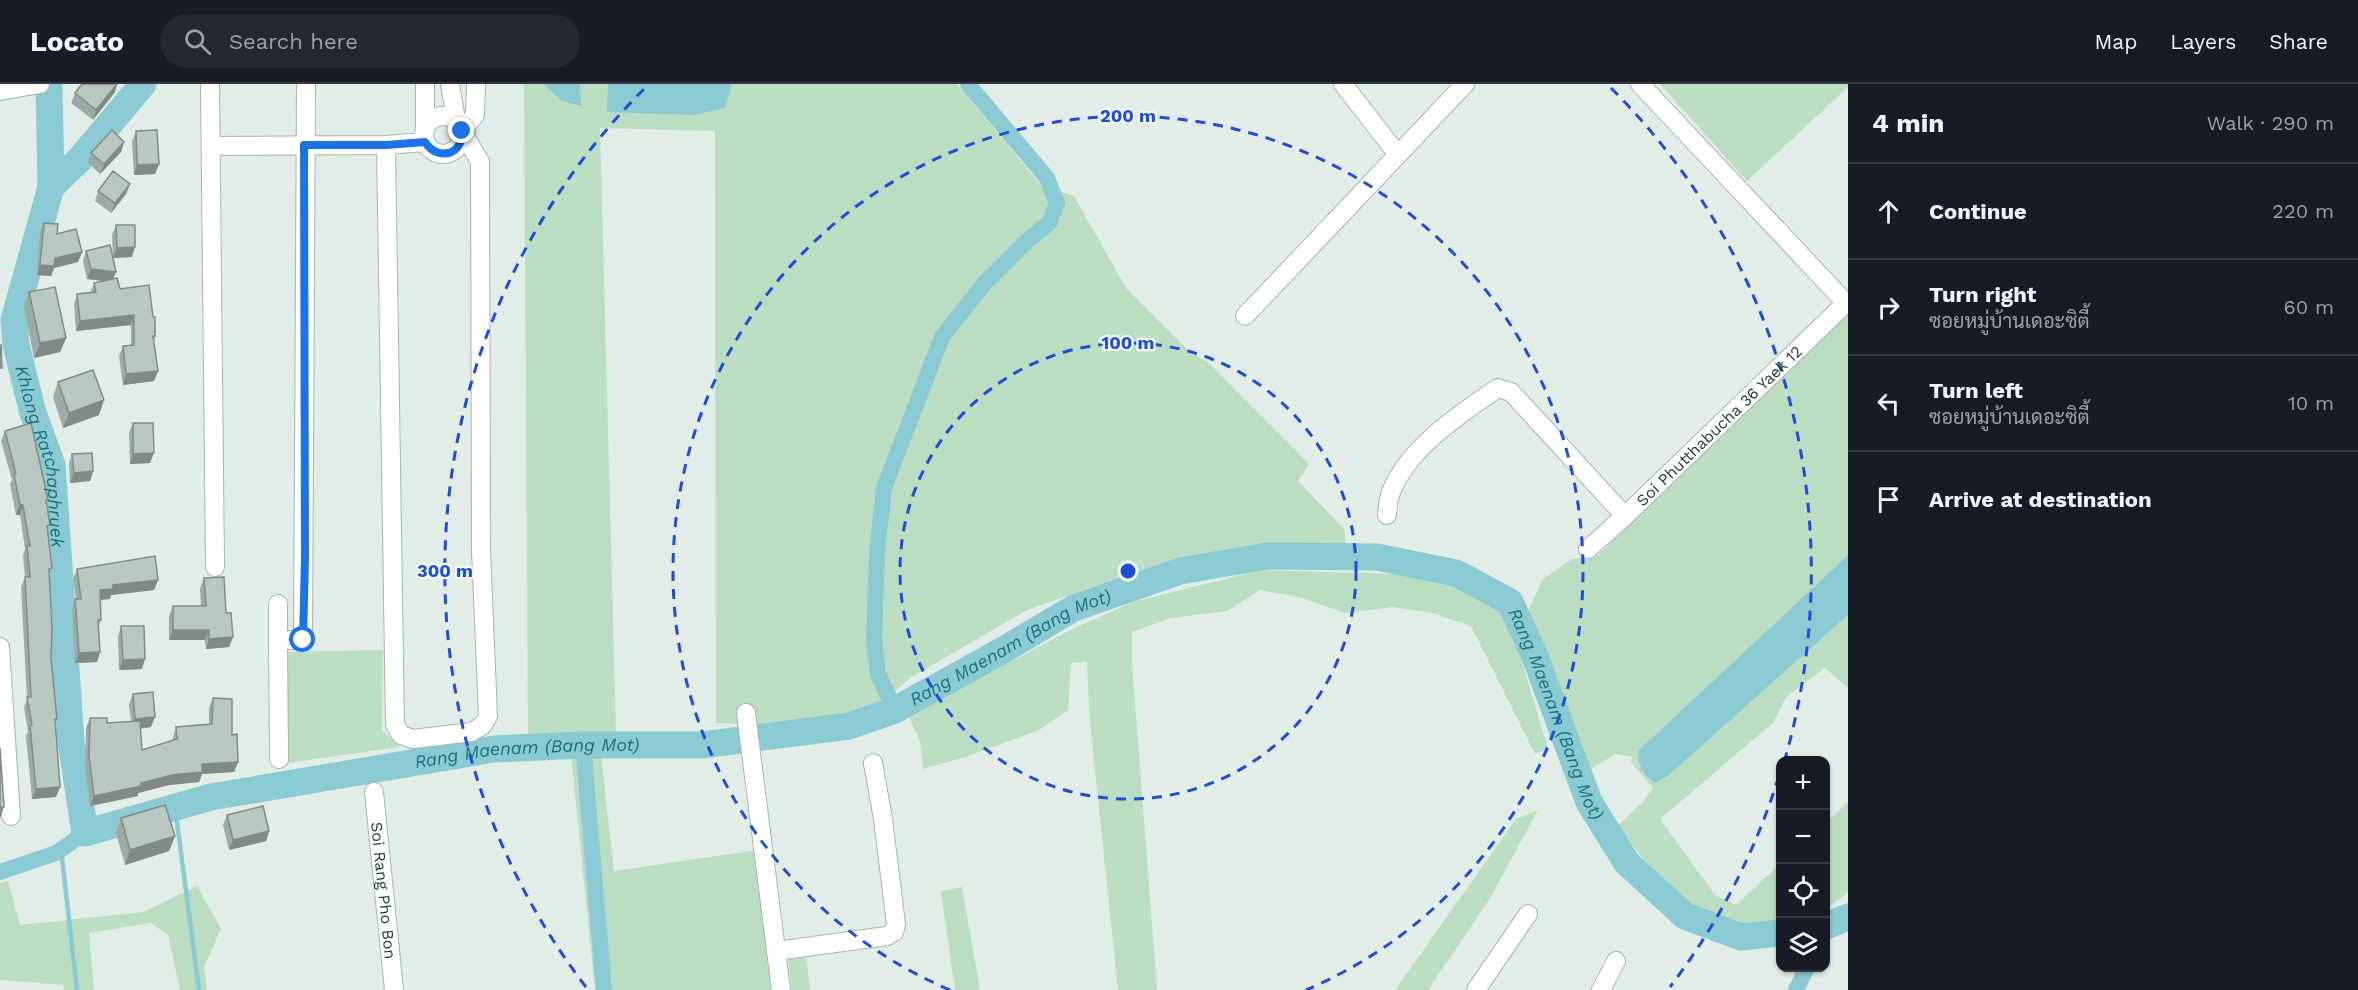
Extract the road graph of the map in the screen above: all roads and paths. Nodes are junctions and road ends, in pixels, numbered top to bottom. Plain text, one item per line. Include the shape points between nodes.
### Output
1 (210, 84) edge
2 (306, 84) edge
3 (425, 84) edge
4 (450, 84) edge
5 (476, 84) edge
6 (1343, 84) edge
7 (1465, 84) edge
8 (1640, 84) edge
9 (35, 85) edge
10 (0, 91) edge
11 (459, 126) junction
12 (425, 135) junction
13 (304, 145) junction
14 (386, 145) junction
15 (210, 146) junction
16 (1398, 155) junction
17 (1847, 302) edge
18 (1245, 316) dead end
19 (1387, 515) dead end
20 (1625, 516) junction
21 (1588, 549) dead end
22 (215, 567) dead end
23 (278, 604) dead end
24 (278, 640) junction
25 (0, 647) edge
26 (746, 712) dead end
27 (279, 759) dead end
28 (873, 763) dead end
29 (374, 792) dead end
30 (11, 816) dead end
31 (1528, 914) dead end
32 (776, 951) junction
33 (1616, 961) dead end
34 (394, 990) edge
35 (781, 990) edge
36 (1476, 990) edge
37 (1601, 990) edge

1 - 15 street
2 - 13 street
3 - 12 street
4 - 11 street
5 - 11 street via 475,115
6 - 16 street
7 - 16 street
8 - 17 street
9 - 10 street
11 - 12 street via 438,116 428,124
11 - 12 street via 461,144 451,153 433,152
11 - 14 street via 480,162 481,550 488,716 472,732 413,739 401,735 395,724
12 - 14 street
13 - 14 street
13 - 15 street
13 - 24 street via 303,640
15 - 22 street
16 - 18 street
17 - 20 street, Soi Phutthabucha 36 Yaek 12
19 - 20 street via 1390,494 1399,476 1434,434 1498,388 1511,392
20 - 21 street, Soi Phutthabucha 36 Yaek 12
23 - 24 street
24 - 27 street
25 - 30 street
26 - 32 street
28 - 32 street via 886,842 894,932
29 - 34 street, Soi Rang Pho Bon
31 - 36 street
32 - 35 street
33 - 37 street

